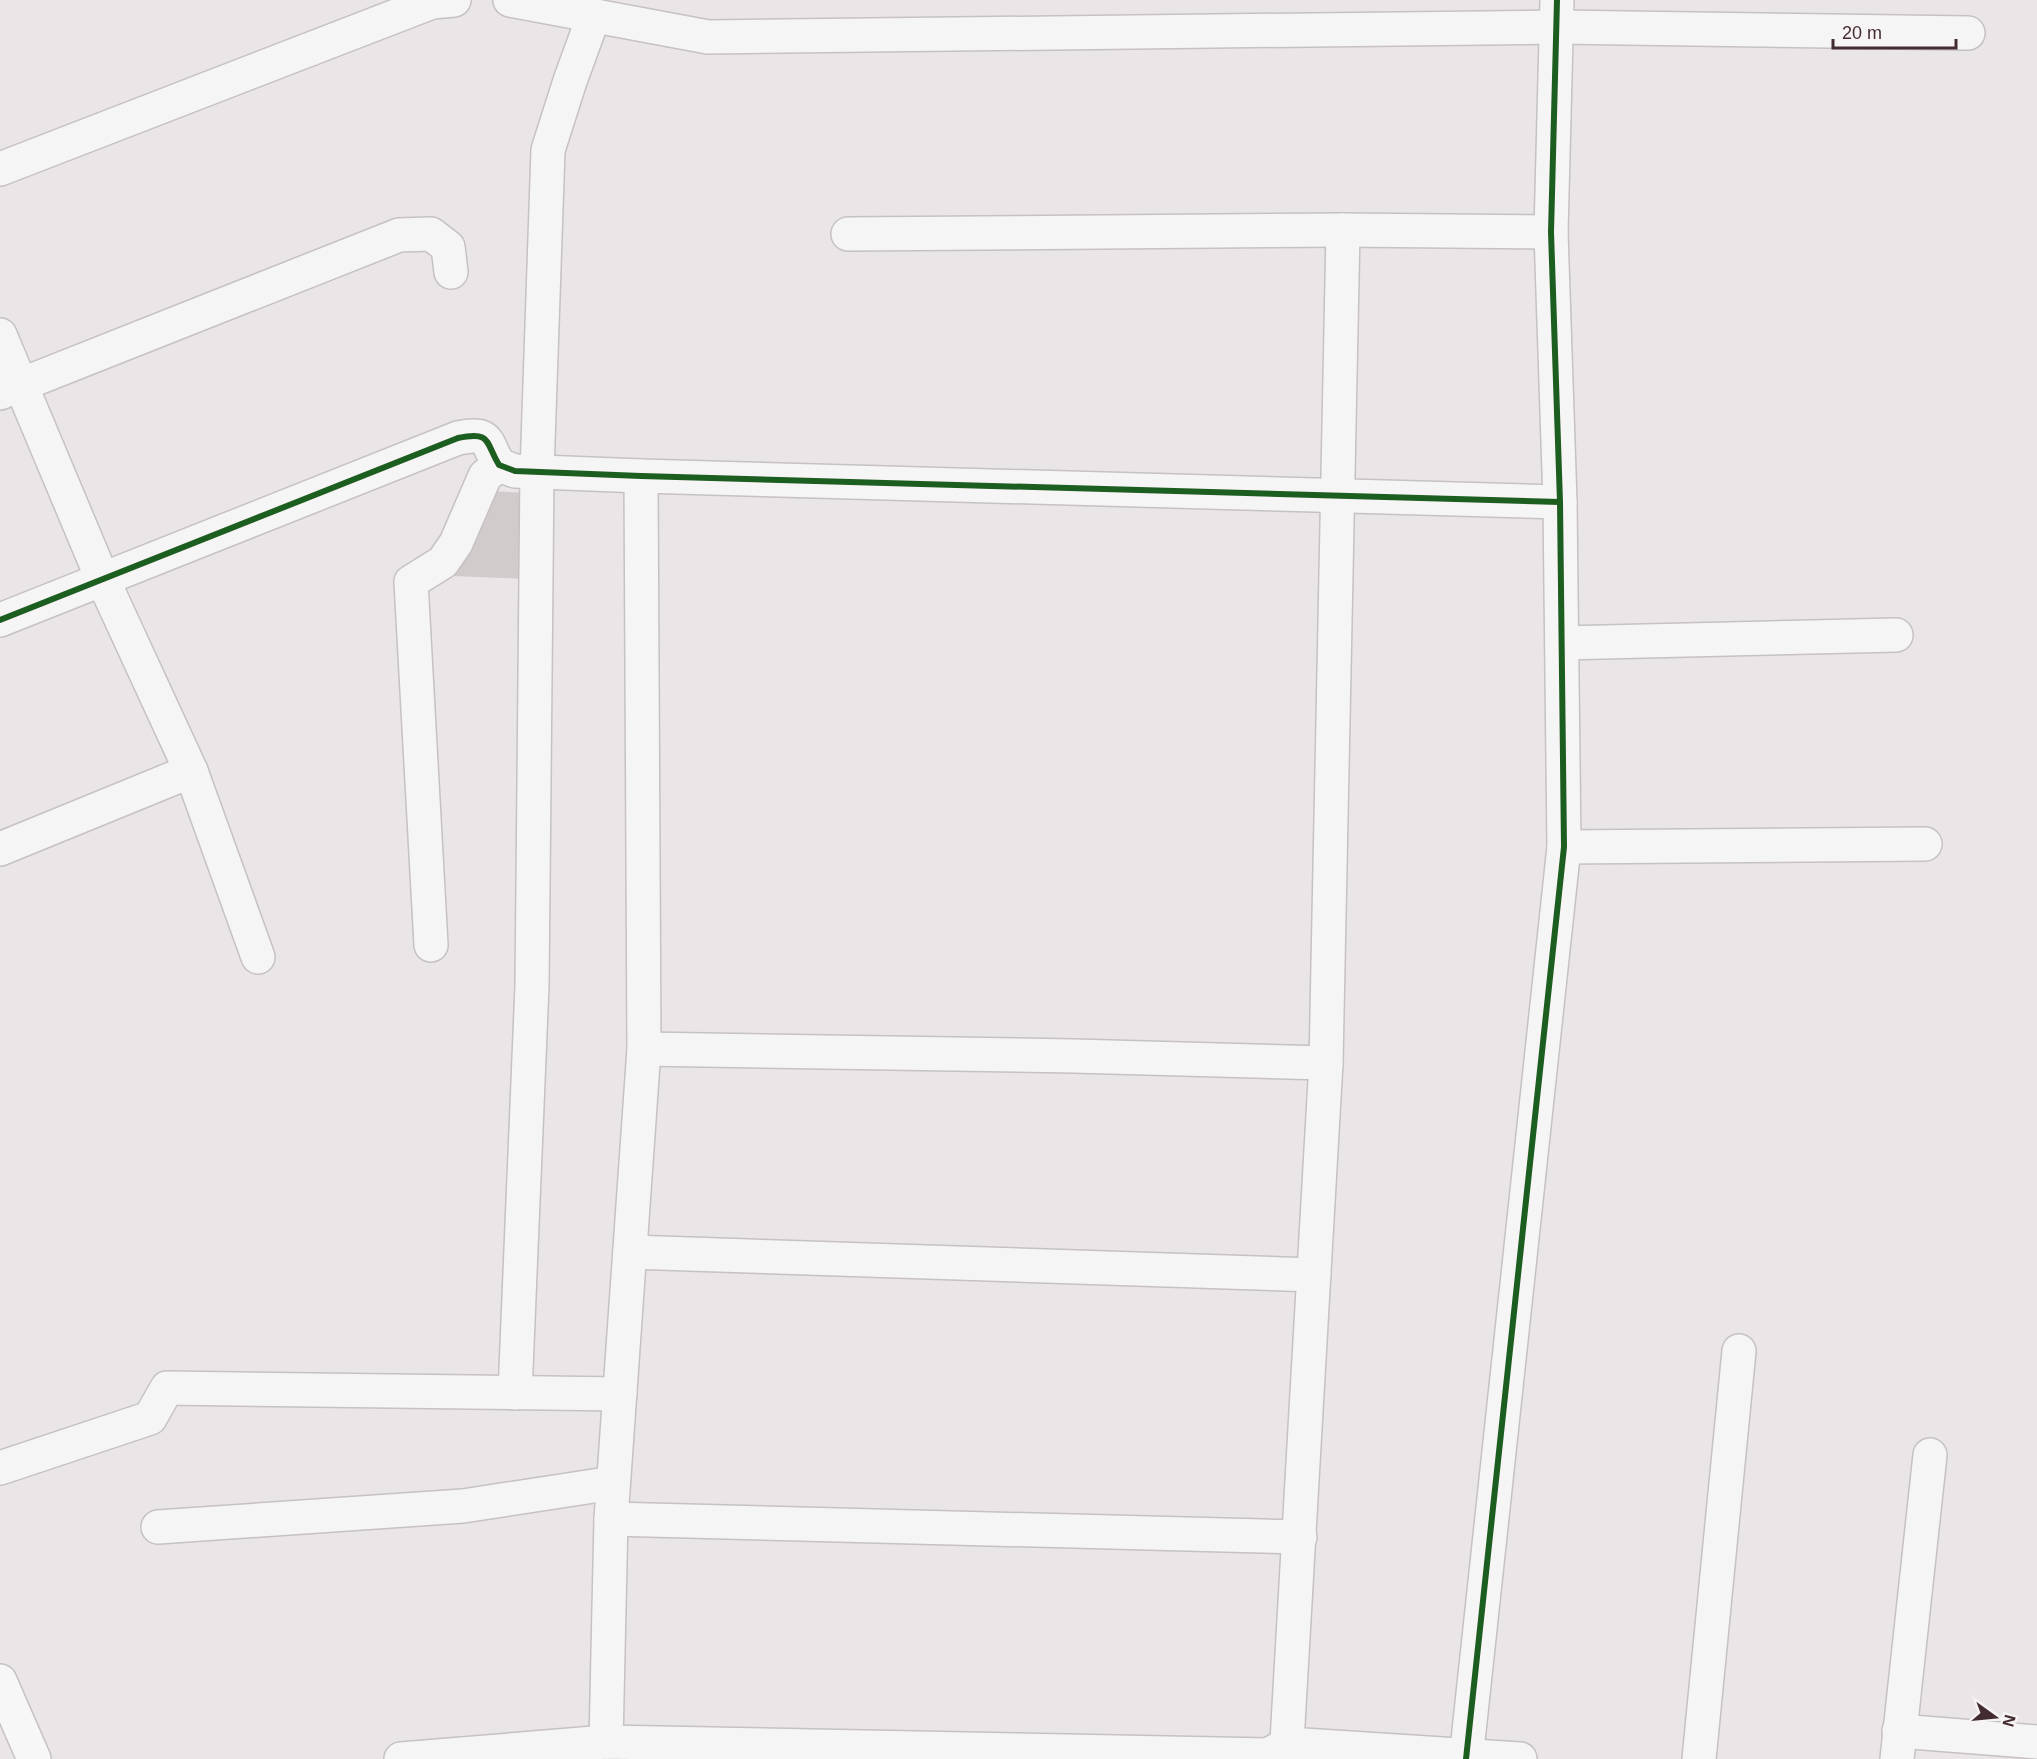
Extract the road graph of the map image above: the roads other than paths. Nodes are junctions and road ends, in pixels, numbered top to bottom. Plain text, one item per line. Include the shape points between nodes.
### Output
1 (454, 0) edge
2 (510, 0) edge
3 (1558, 14) edge
4 (594, 15) junction
5 (1968, 33) dead end
6 (0, 169) edge
7 (1342, 230) junction
8 (1551, 232) junction
9 (848, 234) dead end
10 (451, 272) dead end
11 (0, 335) edge
12 (10, 389) edge
13 (499, 465) junction
14 (537, 472) junction
15 (641, 476) junction
16 (1338, 496) junction
17 (1560, 502) junction
18 (102, 578) junction
19 (0, 620) edge
20 (1896, 635) dead end
21 (1562, 643) junction
22 (191, 771) junction
23 (1925, 844) dead end
24 (1564, 847) junction
25 (0, 849) edge
26 (431, 945) dead end
27 (258, 957) dead end
28 (644, 1049) junction
29 (1326, 1063) junction
30 (630, 1252) junction
31 (1314, 1275) junction
32 (1739, 1351) dead end
33 (515, 1393) junction
34 (620, 1394) junction
35 (1930, 1455) dead end
36 (0, 1468) edge
37 (613, 1483) junction
38 (611, 1519) junction
39 (158, 1527) dead end
40 (1300, 1537) junction
41 (0, 1681) edge
42 (606, 1742) junction
43 (2037, 1742) edge
44 (1898, 1745) edge
45 (1287, 1752) edge
46 (1466, 1758) edge
47 (34, 1759) edge
48 (401, 1759) edge
49 (1520, 1759) edge
50 (1699, 1759) edge

1 - 6 street via 432,2
2 - 4 street
3 - 4 street via 708,37
3 - 5 street
3 - 8 street
4 - 14 street via 548,150
7 - 8 street
7 - 9 street
7 - 16 street
8 - 17 street
10 - 12 street via 448,247 431,234 399,235
11 - 12 street
12 - 18 street
13 - 14 street via 515,471
13 - 18 street via 488,441 481,436 459,438
13 - 26 street via 485,476 456,543 443,562 411,582
14 - 15 street
14 - 33 street via 532,986
15 - 16 street
15 - 28 street
16 - 17 street
16 - 29 street
17 - 21 street
18 - 19 street
18 - 22 street
20 - 21 street
21 - 24 street
22 - 25 street
22 - 27 street
23 - 24 street
24 - 46 street
28 - 29 street
28 - 30 street
29 - 31 street
30 - 31 street
30 - 34 street
31 - 40 street
32 - 50 street
33 - 34 street
33 - 36 street via 166,1388 150,1418
34 - 37 street
35 - 44 street
37 - 38 street
37 - 39 street via 463,1506
38 - 40 street
38 - 42 street
40 - 45 street
41 - 47 main road
42 - 45 street via 1268,1755
42 - 48 street
43 - 44 street
45 - 46 street
46 - 49 street

